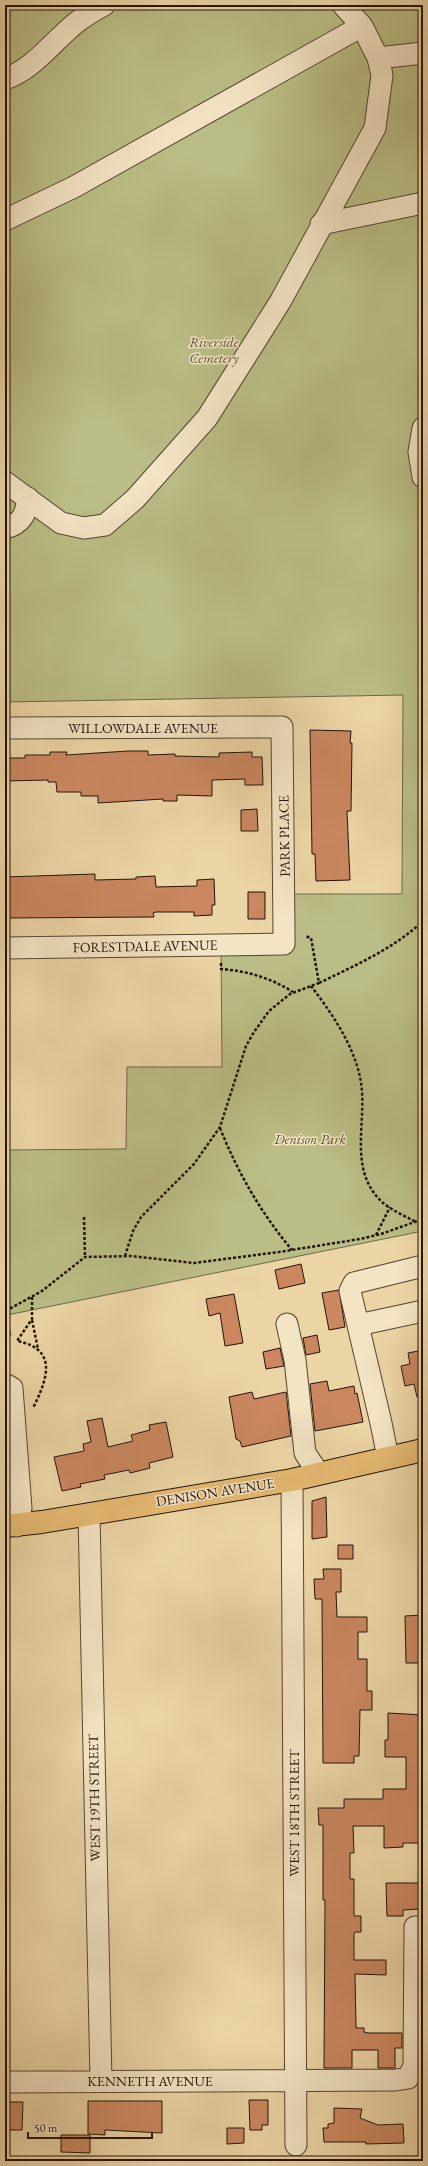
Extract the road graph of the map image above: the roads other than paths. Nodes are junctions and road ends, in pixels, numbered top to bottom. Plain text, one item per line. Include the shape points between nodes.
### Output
1 (104, 5) edge
2 (343, 5) edge
3 (362, 26) junction
4 (423, 53) edge
5 (378, 58) junction
6 (5, 80) edge
7 (423, 203) edge
8 (5, 220) edge
9 (321, 224) junction
10 (423, 428) edge
11 (423, 477) edge
12 (5, 482) edge
13 (28, 498) junction
14 (5, 528) edge
15 (282, 727) joint
16 (5, 728) edge
17 (284, 944) joint
18 (5, 948) edge
19 (423, 1266) edge
20 (423, 1311) edge
21 (287, 1324) dead end
22 (358, 1325) junction
23 (8, 1386) edge
24 (423, 1450) edge
25 (388, 1458) junction
26 (319, 1474) junction
27 (292, 1480) junction
28 (88, 1514) junction
29 (11, 1526) edge
30 (423, 1927) edge
31 (295, 2080) junction
32 (101, 2081) junction
33 (5, 2082) edge
34 (296, 2145) dead end

1 - 6 street via 78,22 14,76
2 - 3 street
3 - 5 street
3 - 8 street via 74,187
4 - 5 street
5 - 9 street via 382,75 375,128
7 - 9 street
9 - 13 street via 280,302 207,418 135,499 105,526 84,528 61,523
10 - 11 street via 419,452
12 - 13 street
13 - 14 street via 24,517 14,526
15 - 16 street, WILLOWDALE AVENUE
15 - 17 street, PARK PLACE
17 - 18 street, FORESTDALE AVENUE
19 - 22 street via 354,1283 350,1291
20 - 22 street
21 - 26 street via 295,1360 305,1453
22 - 25 street
23 - 29 street via 21,1508
24 - 25 main road, DENISON AVENUE
25 - 26 main road, DENISON AVENUE
26 - 27 main road, DENISON AVENUE
27 - 28 main road, DENISON AVENUE
27 - 31 street, WEST 18TH STREET
28 - 29 main road, DENISON AVENUE
28 - 32 street, WEST 19TH STREET
30 - 31 street, KENNETH AVENUE via 415,1928 414,2066 408,2078
31 - 32 street, KENNETH AVENUE
31 - 34 street, WEST 18TH STREET
32 - 33 street, KENNETH AVENUE

